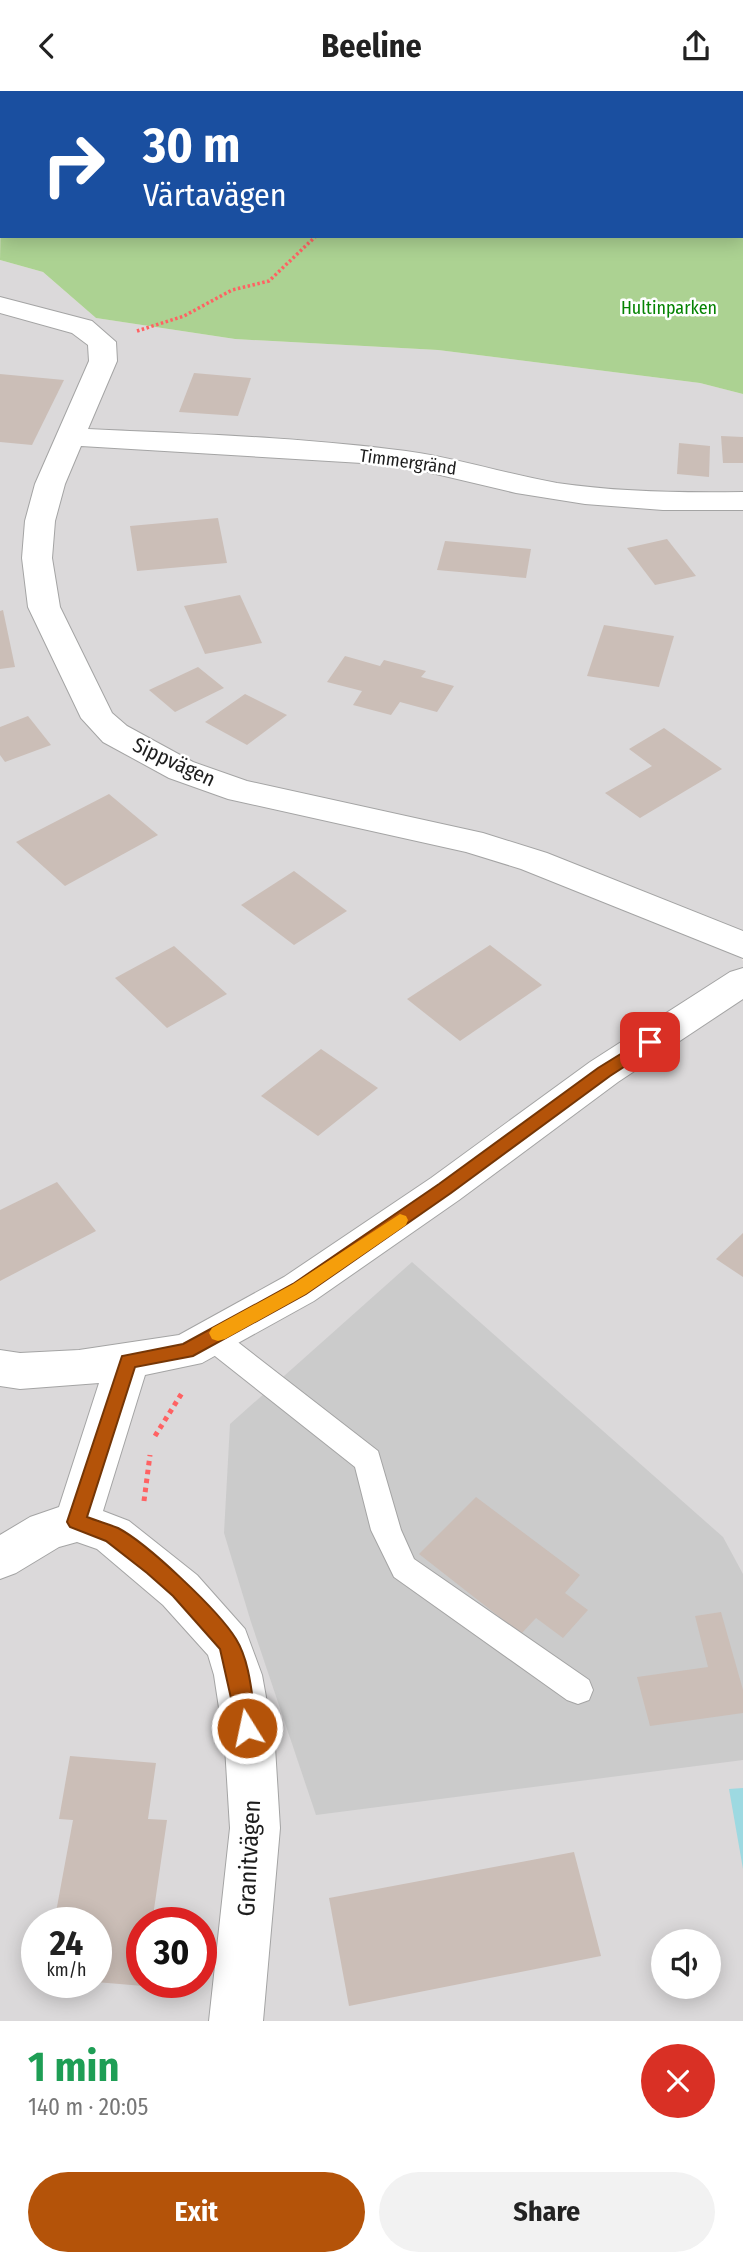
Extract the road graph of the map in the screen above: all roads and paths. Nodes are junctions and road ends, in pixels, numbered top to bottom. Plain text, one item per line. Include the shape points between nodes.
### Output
1 (314, 238) edge
2 (0, 305) edge
3 (102, 342) junction
4 (70, 437) junction
5 (743, 501) edge
6 (743, 945) edge
7 (743, 981) edge
8 (199, 1344) junction
9 (128, 1361) junction
10 (0, 1369) edge
11 (77, 1522) junction
12 (0, 1559) edge
13 (154, 1567) junction
14 (578, 1690) dead end
15 (236, 2021) edge

1 - 3 path via 270,281 232,290 184,316
2 - 3 street via 82,327
3 - 4 street, Sippvägen via 103,361
4 - 5 street, Timmergränd via 406,459 615,500
4 - 6 street, Sippvägen via 40,521 37,558 44,607 98,718 115,734 181,770 257,797 471,841 534,861
7 - 8 street via 604,1072 299,1289
8 - 9 street
8 - 13 path via 184,1388 152,1442 140,1525
8 - 14 lane via 368,1460 386,1530 404,1568
9 - 10 street via 79,1368
9 - 11 street
11 - 12 street via 46,1531
11 - 13 street, Granitvägen via 113,1535
13 - 15 street, Granitvägen via 228,1644 237,1675 250,1747 255,1828

